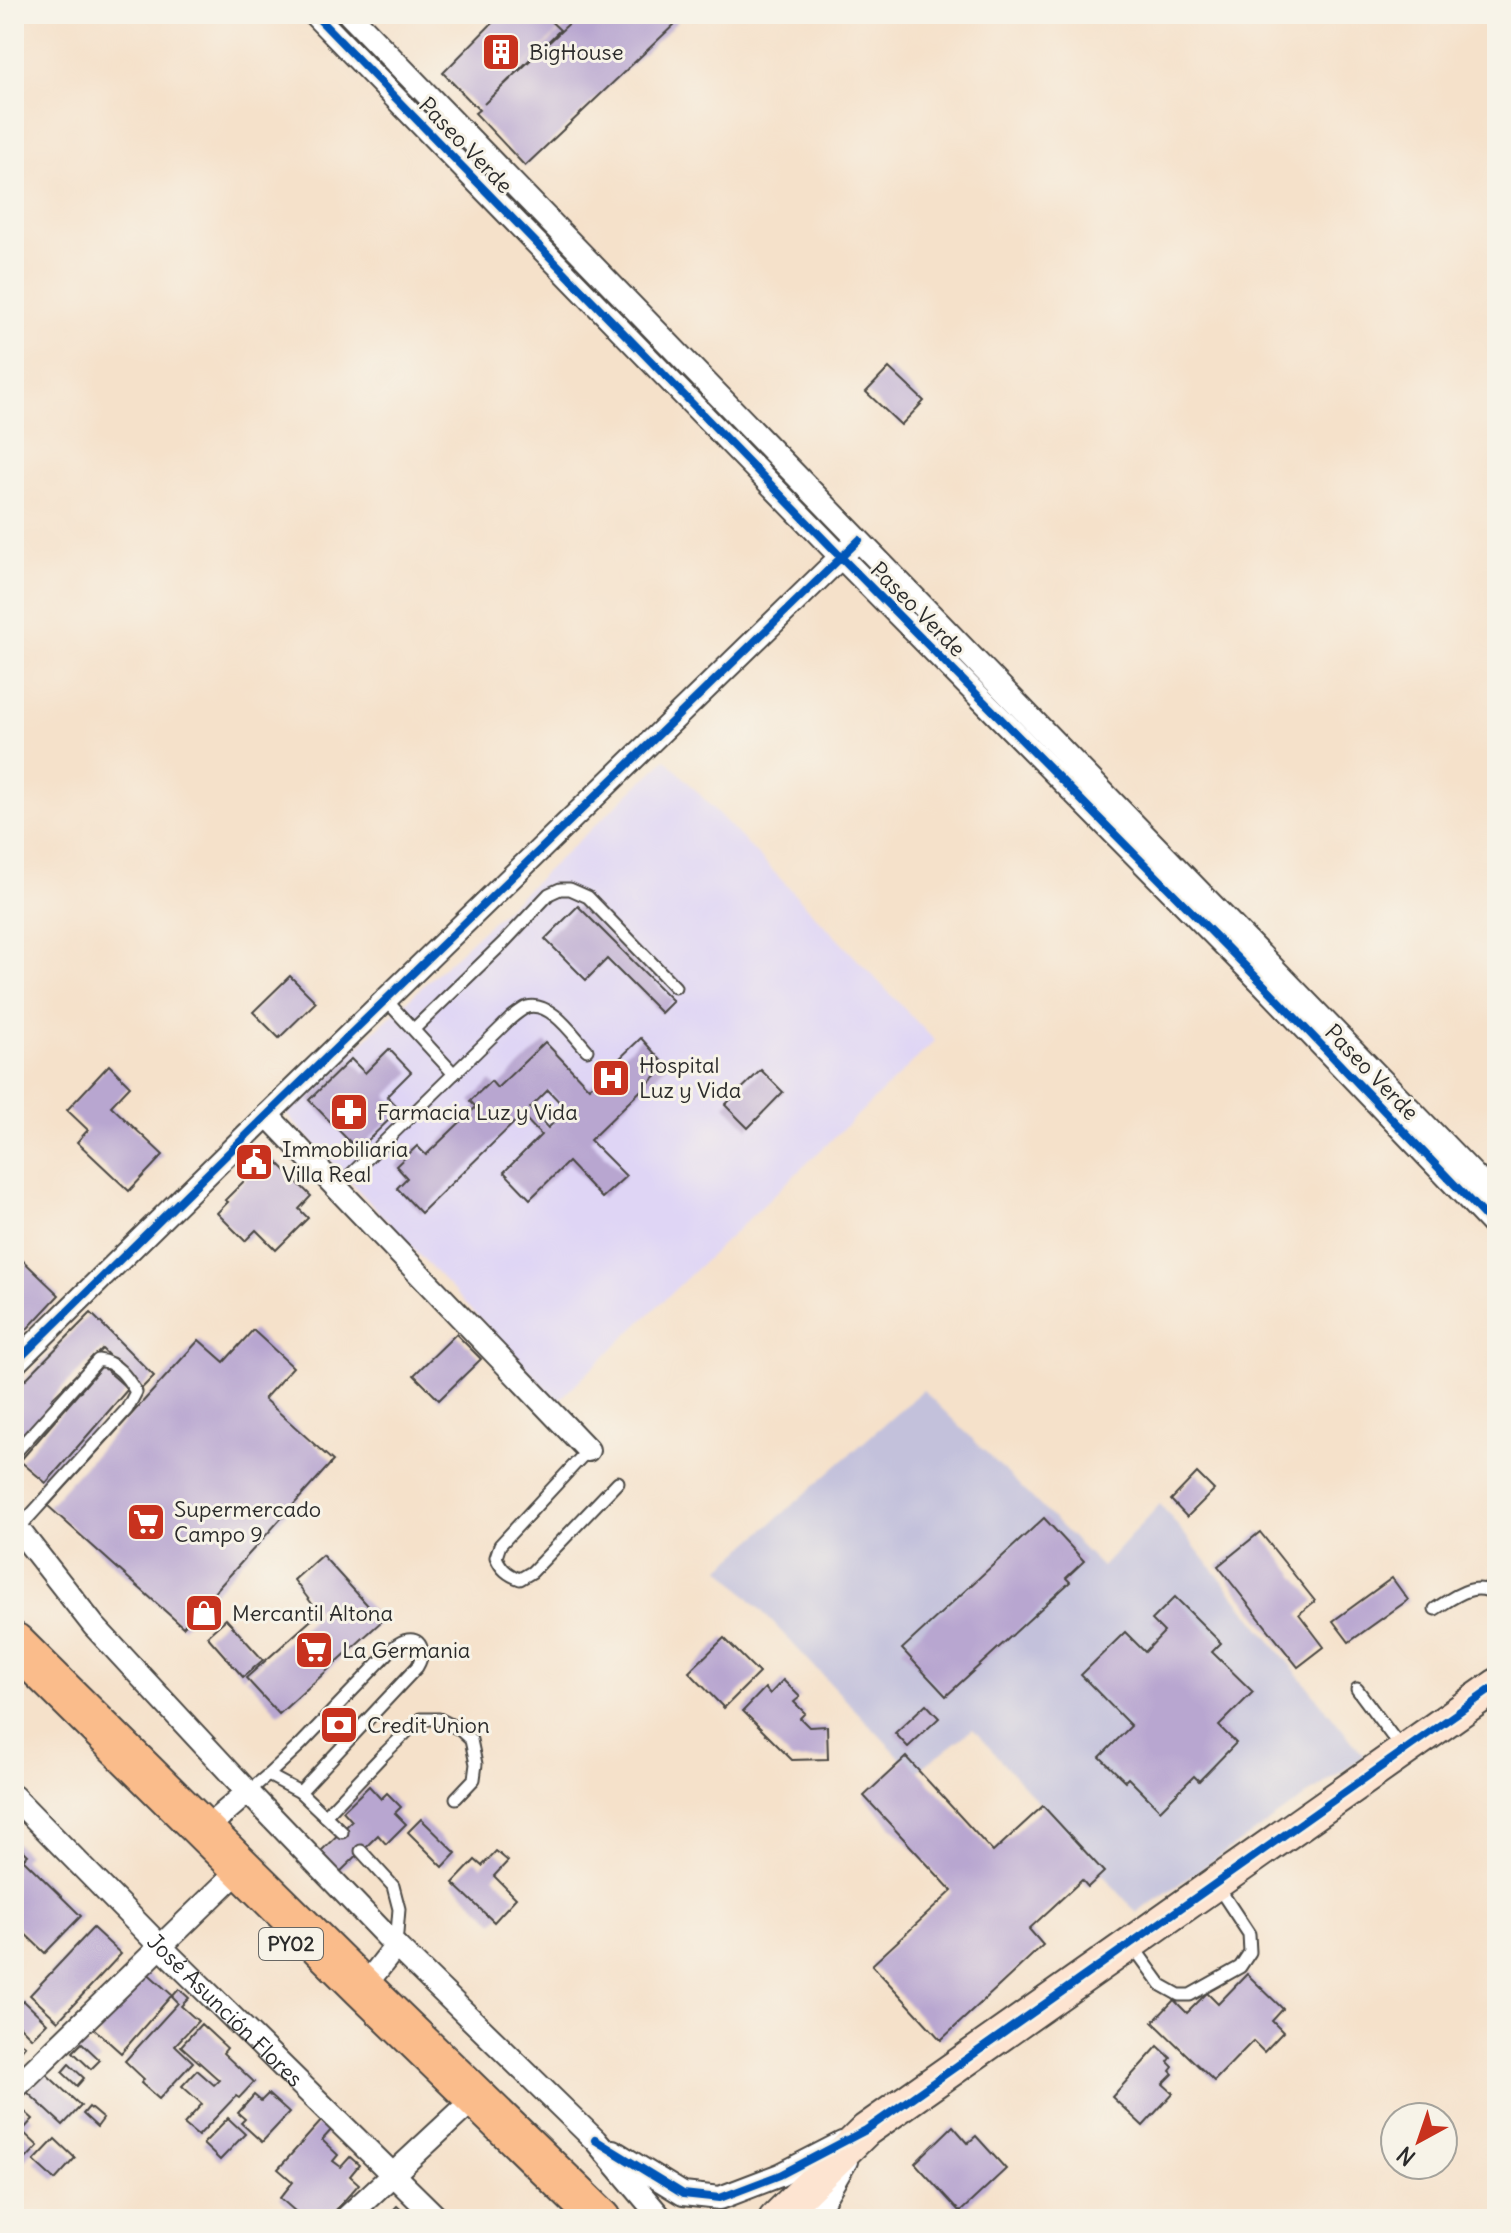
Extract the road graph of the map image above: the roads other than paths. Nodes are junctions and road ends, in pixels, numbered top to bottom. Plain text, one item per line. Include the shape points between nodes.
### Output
1 (314, 14) edge
2 (349, 14) edge
3 (537, 208) junction
4 (519, 225) junction
5 (859, 540) junction
6 (841, 557) junction
7 (1270, 979) junction
8 (675, 987) dead end
9 (386, 1000) junction
10 (414, 1029) junction
11 (587, 1050) dead end
12 (454, 1074) junction
13 (267, 1115) junction
14 (338, 1187) junction
15 (1497, 1199) edge
16 (1497, 1229) edge
17 (14, 1364) edge
18 (588, 1450) joint
19 (14, 1454) edge
20 (618, 1482) dead end
21 (16, 1527) edge
22 (1497, 1596) edge
23 (1435, 1609) dead end
24 (14, 1643) edge
25 (14, 1663) edge
26 (1497, 1685) edge
27 (1357, 1689) dead end
28 (1403, 1752) junction
29 (268, 1775) junction
30 (248, 1792) junction
31 (300, 1792) junction
32 (14, 1797) edge
33 (456, 1798) dead end
34 (325, 1816) junction
35 (204, 1830) junction
36 (342, 1832) dead end
37 (361, 1851) dead end
38 (227, 1882) junction
39 (1216, 1883) junction
40 (1130, 1942) junction
41 (396, 1946) junction
42 (161, 1947) junction
43 (363, 1988) junction
44 (14, 2089) edge
45 (462, 2110) junction
46 (866, 2130) junction
47 (595, 2140) junction
48 (392, 2174) junction
49 (345, 2219) edge
50 (438, 2219) edge
51 (573, 2219) edge
52 (601, 2219) edge
53 (662, 2219) edge
54 (775, 2219) edge
55 (812, 2219) edge

1 - 4 street, Paseo Verde
2 - 3 street, Paseo Verde
3 - 4 street
3 - 5 street, Paseo Verde
4 - 6 street, Paseo Verde
5 - 6 street
5 - 7 street, Paseo Verde
6 - 7 street, Paseo Verde
6 - 9 street
7 - 15 street, Paseo Verde
7 - 16 street, Paseo Verde
8 - 10 lane via 588,897 560,889 549,894
9 - 10 lane
9 - 13 street
10 - 12 lane
11 - 12 lane via 553,1014 526,1007
12 - 14 lane
13 - 14 street
13 - 17 street
14 - 18 street
18 - 20 lane via 500,1545 496,1557 501,1567 520,1579 532,1572
19 - 21 lane via 98,1360 110,1361 128,1378 136,1392 127,1409
21 - 30 street via 94,1626
22 - 23 lane via 1475,1588
24 - 35 highway, PY02
25 - 38 highway, PY02
26 - 28 street
27 - 28 lane
28 - 39 street
29 - 30 lane
29 - 31 lane
29 - 31 lane via 394,1647 402,1640 418,1643 423,1657 417,1667
30 - 35 street
30 - 41 street
31 - 34 lane
32 - 42 street, José Asunción Flores
33 - 34 lane via 474,1779 471,1740 439,1719 420,1719
34 - 36 lane
35 - 43 highway, PY02
37 - 41 lane via 393,1886 399,1909
38 - 42 street
38 - 45 highway, PY02
39 - 40 street
39 - 40 lane via 1249,1934 1250,1952 1240,1967 1190,1995 1179,1995 1161,1985
40 - 46 street
41 - 43 street
41 - 47 street
42 - 44 street
42 - 48 street, José Asunción Flores
43 - 52 highway, PY02
45 - 48 street
45 - 51 highway, PY02
46 - 47 street via 780,2175 720,2198 683,2194
46 - 54 street
46 - 55 street
47 - 53 street
48 - 49 street
48 - 50 street, José Asunción Flores

